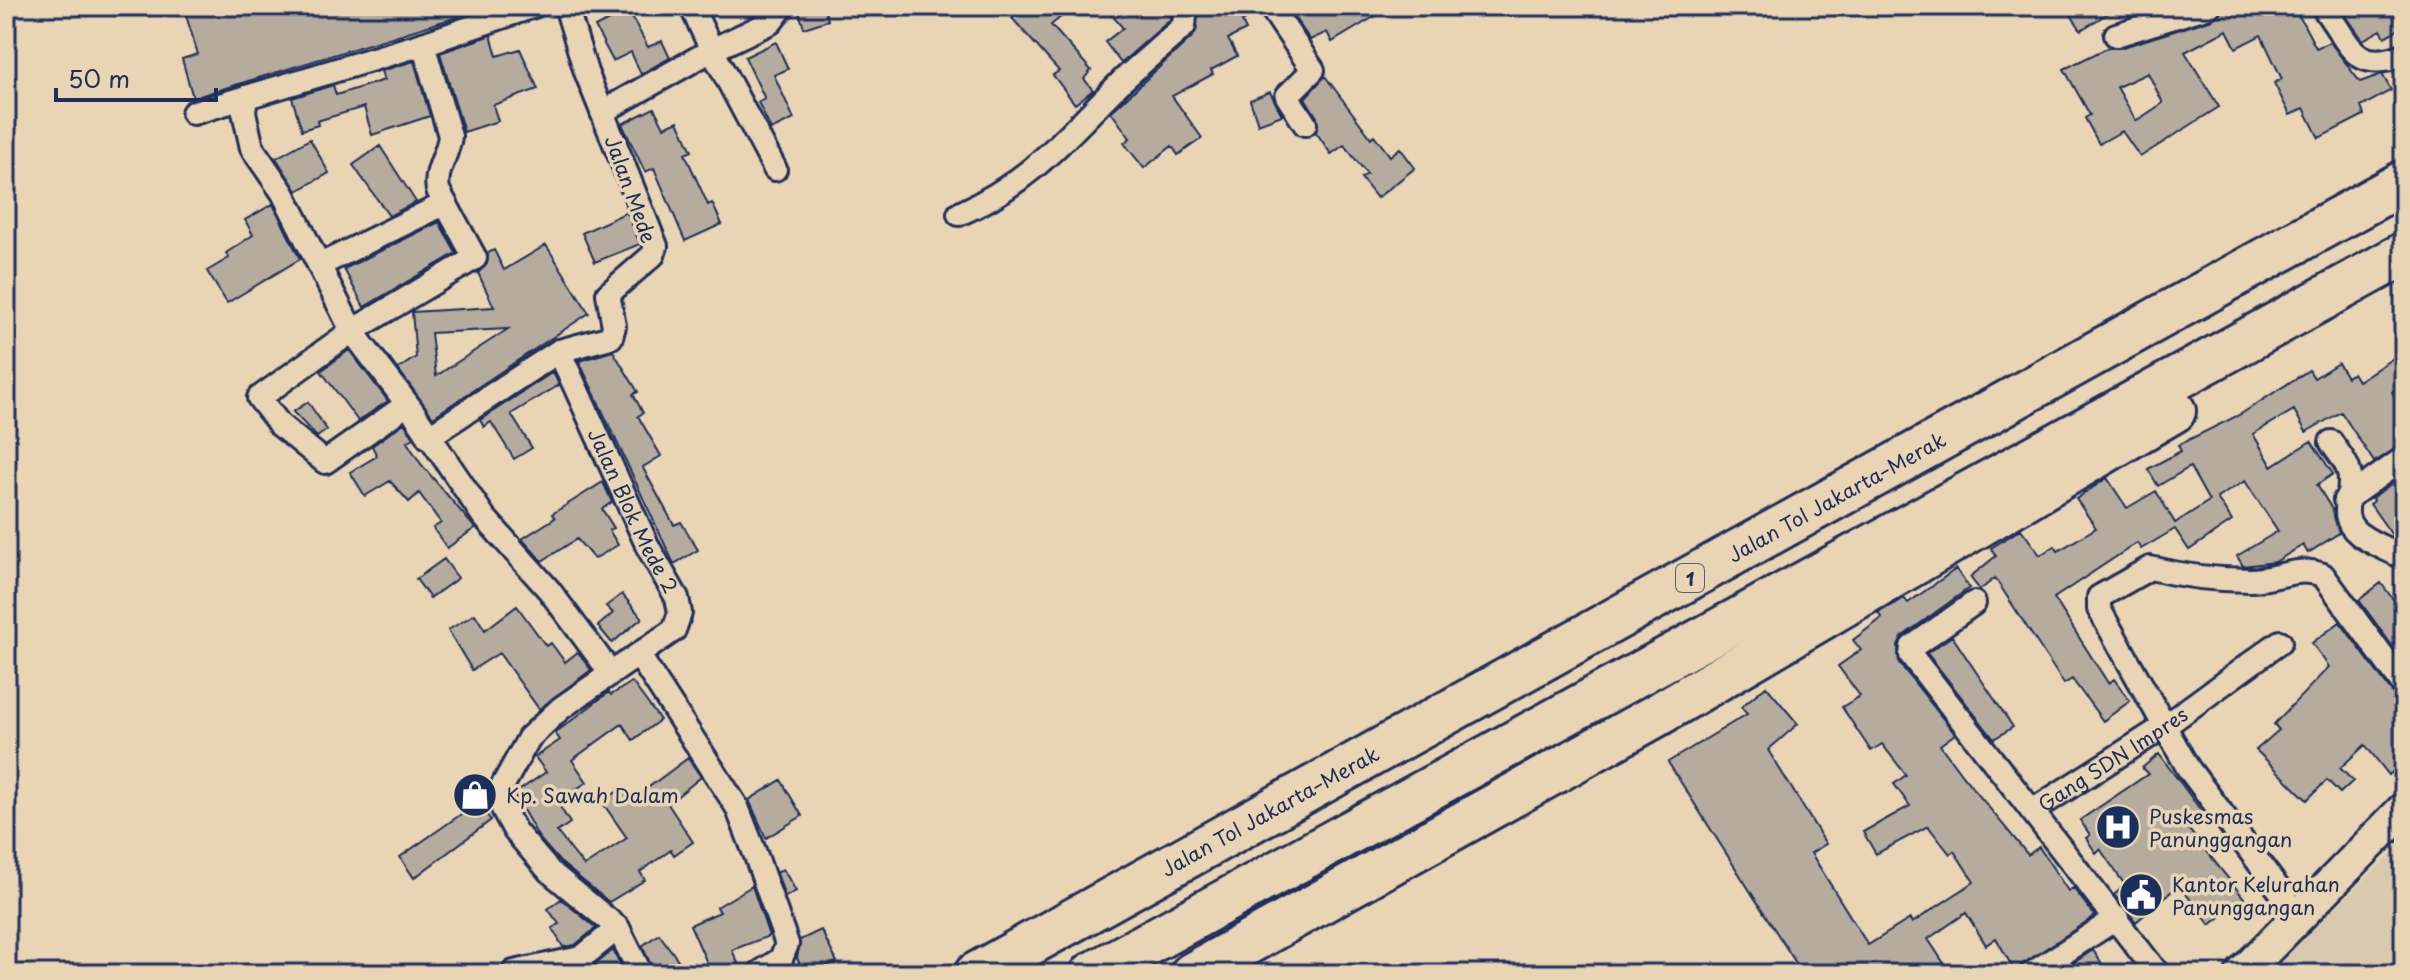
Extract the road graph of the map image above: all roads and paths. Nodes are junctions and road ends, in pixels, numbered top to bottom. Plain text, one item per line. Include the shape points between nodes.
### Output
1 (534, 6) edge
2 (566, 6) edge
3 (691, 6) edge
4 (783, 6) edge
5 (1186, 6) edge
6 (1270, 6) edge
7 (2209, 6) edge
8 (2323, 6) edge
9 (2116, 35) dead end
10 (423, 44) junction
11 (712, 50) junction
12 (2404, 55) edge
13 (246, 97) junction
14 (602, 112) junction
15 (193, 113) dead end
16 (1305, 124) dead end
17 (775, 169) dead end
18 (2404, 182) edge
19 (444, 204) junction
20 (959, 214) dead end
21 (2397, 259) edge
22 (320, 265) junction
23 (352, 331) junction
24 (559, 351) junction
25 (406, 405) junction
26 (428, 437) junction
27 (2331, 442) dead end
28 (2404, 458) edge
29 (2345, 500) junction
30 (2404, 558) edge
31 (1974, 603) dead end
32 (2280, 642) dead end
33 (640, 657) junction
34 (610, 672) junction
35 (2404, 686) edge
36 (2165, 726) junction
37 (2404, 809) edge
38 (2032, 811) junction
39 (2298, 915) junction
40 (2117, 918) junction
41 (618, 928) junction
42 (514, 972) edge
43 (641, 974) edge
44 (758, 974) edge
45 (976, 974) edge
46 (1092, 974) edge
47 (1192, 974) edge
48 (2031, 974) edge
49 (2158, 974) edge
50 (2242, 974) edge

1 - 10 street
2 - 14 street, Jalan Mede
3 - 11 street
4 - 11 street via 771,22
5 - 20 street via 1184,26 1062,146 1003,192
6 - 16 street via 1313,70 1287,96
7 - 9 street
8 - 12 street via 2361,59 2376,64
10 - 13 street
10 - 19 street via 450,136 436,181
11 - 14 street
11 - 17 street
13 - 15 street
13 - 22 street via 252,148 283,193
14 - 24 street, Jalan Mede via 656,246 653,255 608,294 611,337
18 - 45 highway, Jalan Tol Jakarta–Merak / 1
19 - 22 street
19 - 23 street via 475,258
21 - 46 highway
21 - 47 highway via 2194,399 1990,522
22 - 23 street
23 - 25 street
23 - 25 street via 259,398 325,462
24 - 26 street, Jalan Mede
24 - 33 street, Jalan Blok Mede 2 via 648,547 677,598 680,613 674,630
25 - 26 street
26 - 34 street via 484,517 549,590
27 - 29 street via 2348,469 2351,484
28 - 29 street
29 - 30 street via 2346,518 2357,533
31 - 38 street via 1912,647 1911,655
32 - 36 street, Gang SDN Impres
33 - 34 street, Jalan Blok Mede 2
33 - 44 street via 737,807 787,944 781,959
34 - 41 street, Jalan Blok Mede 2 via 529,738 499,792 515,831 549,871
35 - 36 street via 2323,575 2297,570 2253,580 2183,576 2150,568 2098,602
36 - 38 street, Gang SDN Impres
36 - 39 street via 2188,768
37 - 39 main road
38 - 40 street, Gang SDN Impres
39 - 50 main road
40 - 48 street
40 - 49 street, Gang SDN Impres
41 - 42 street via 581,958
41 - 43 street

